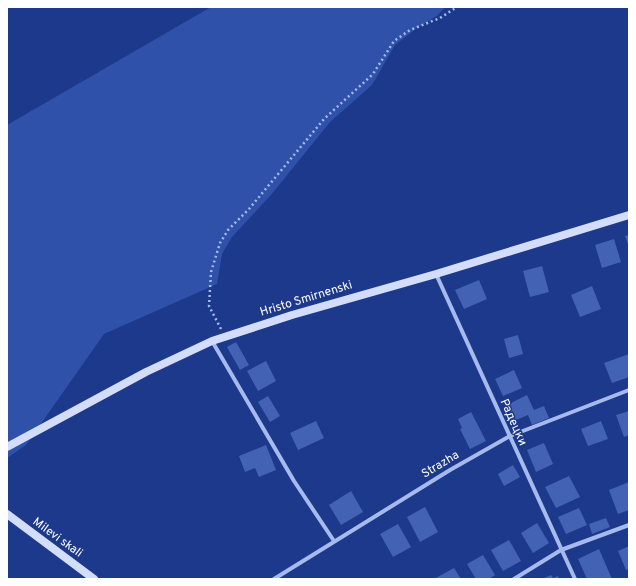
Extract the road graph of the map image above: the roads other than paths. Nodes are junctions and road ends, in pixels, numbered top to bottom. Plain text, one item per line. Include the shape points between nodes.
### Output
1 (629, 215) edge
2 (436, 274) junction
3 (212, 340) junction
4 (629, 390) edge
5 (510, 436) junction
6 (7, 447) edge
7 (7, 514) edge
8 (629, 525) edge
9 (334, 541) junction
10 (562, 550) junction
11 (94, 579) edge
12 (274, 579) edge
13 (514, 579) edge
14 (575, 579) edge

1 - 2 street, Hristo Smirnenski
2 - 3 street, Hristo Smirnenski
2 - 5 street, Радецки
3 - 6 street, Hristo Smirnenski via 146,372
3 - 9 street via 294,482
4 - 5 street, Strazha
5 - 9 street, Strazha
5 - 10 street, Радецки
7 - 11 street, Milevi skali
8 - 10 street
9 - 12 street, Strazha
10 - 13 street
10 - 14 street, Радецки

